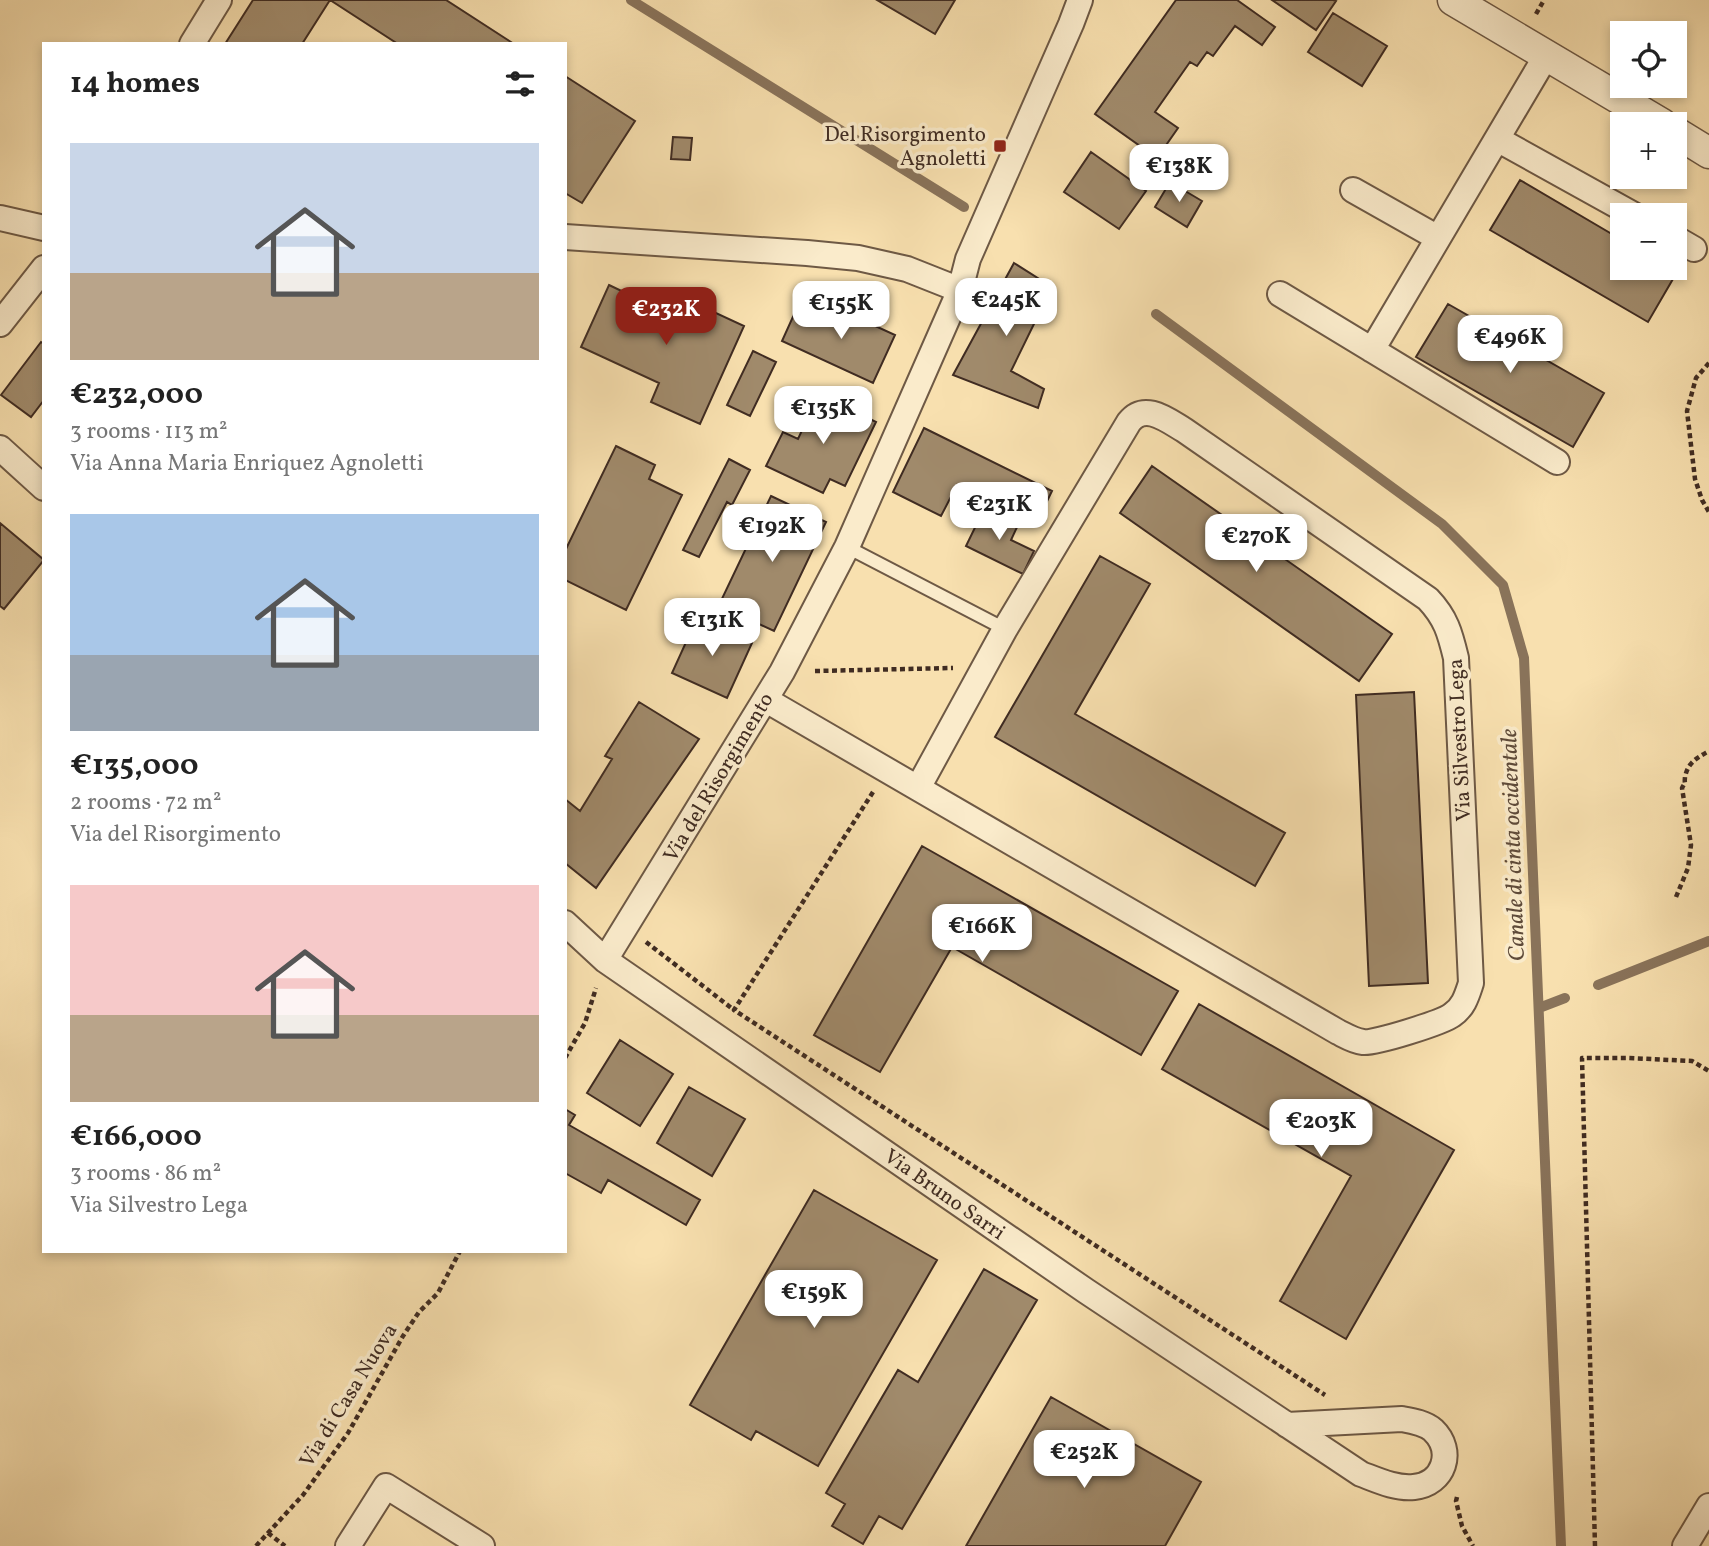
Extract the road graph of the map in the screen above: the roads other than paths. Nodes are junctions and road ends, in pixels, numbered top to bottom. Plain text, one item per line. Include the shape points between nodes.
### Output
1 (219, 0) edge
2 (1080, 0) edge
3 (1453, 0) edge
4 (193, 42) edge
5 (1546, 56) junction
6 (1642, 112) edge
7 (1497, 139) junction
8 (1687, 139) edge
9 (1709, 152) edge
10 (1353, 190) dead end
11 (1612, 203) edge
12 (0, 218) edge
13 (42, 228) edge
14 (567, 237) edge
15 (1438, 238) junction
16 (42, 271) edge
17 (960, 290) junction
18 (1280, 294) dead end
19 (0, 324) edge
20 (1372, 349) junction
21 (0, 448) edge
22 (1557, 462) dead end
23 (42, 486) edge
24 (847, 547) junction
25 (1005, 629) junction
26 (765, 700) junction
27 (918, 788) junction
28 (567, 925) edge
29 (605, 960) junction
30 (1287, 1425) junction
31 (1709, 1506) edge
32 (348, 1546) edge
33 (482, 1546) edge
34 (1685, 1546) edge

1 - 4 street
2 - 17 street, Via del Risorgimento via 968,259
3 - 5 street
5 - 6 street
5 - 7 street
7 - 11 street
7 - 15 street
8 - 9 street
10 - 15 street
12 - 13 street
14 - 17 street via 858,258 907,269
15 - 20 street
16 - 19 street
17 - 24 street, Via del Risorgimento
18 - 20 street
20 - 22 street
21 - 23 street
24 - 25 lane
24 - 26 street, Via del Risorgimento
25 - 27 street, Via Silvestro Lega
25 - 27 street, Via Silvestro Lega via 1129,422 1134,415 1149,412 1184,430 1428,599 1449,628 1456,658 1471,983 1465,1003 1452,1016 1376,1042 1351,1039
26 - 27 street, Via Silvestro Lega
26 - 29 street, Via del Risorgimento
28 - 29 street
29 - 30 street, Via Bruno Sarri
30 - 30 street, Via Bruno Sarri via 1419,1422 1433,1430 1445,1459 1441,1473 1430,1481 1415,1487 1395,1486 1361,1474
31 - 34 street
32 - 33 street via 386,1486

